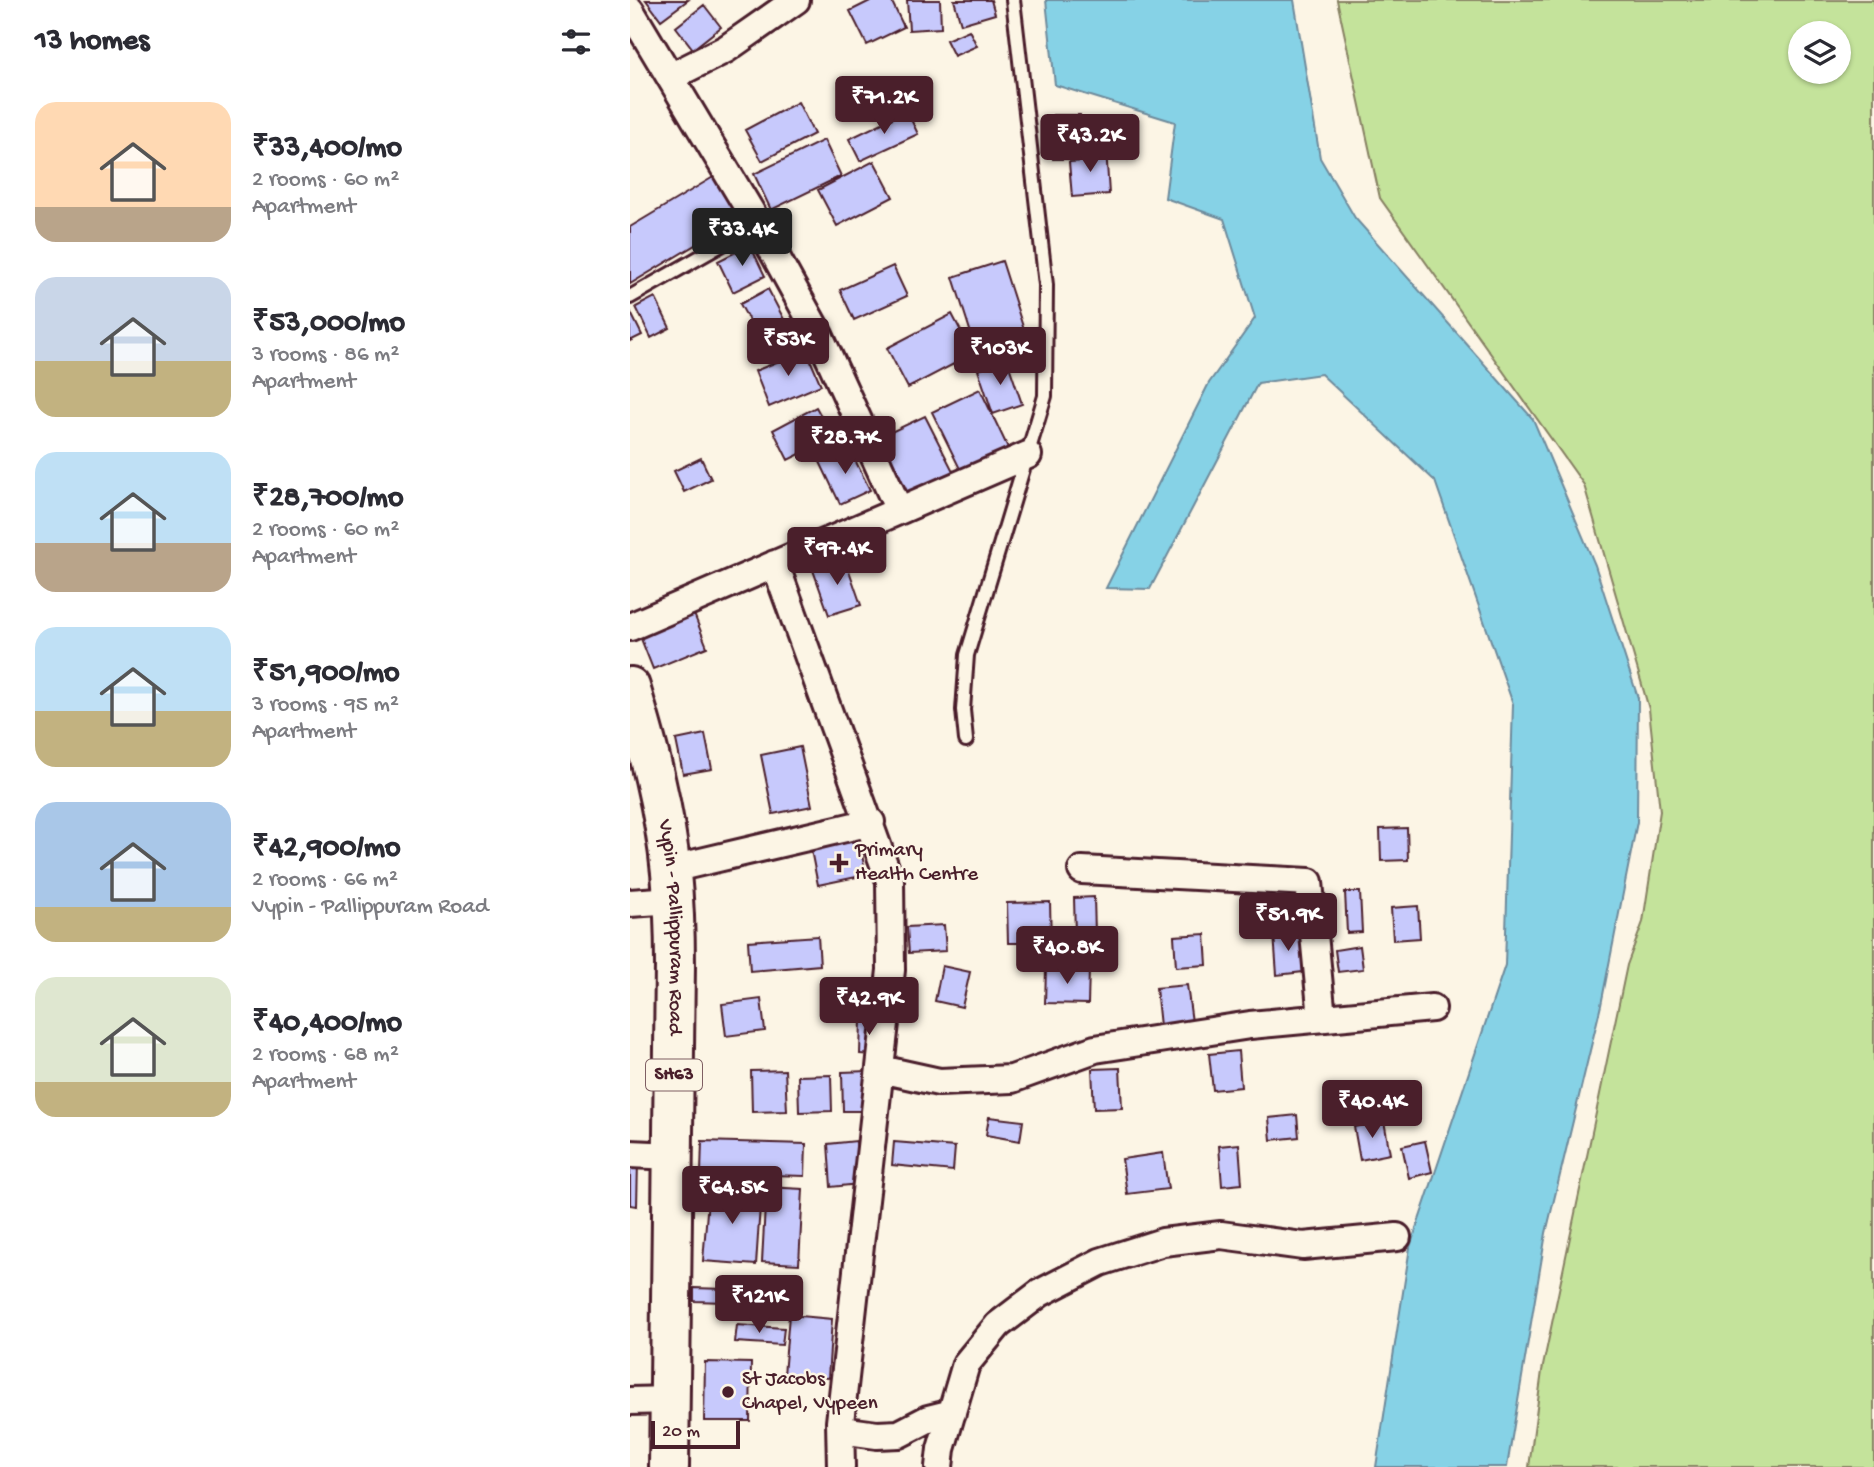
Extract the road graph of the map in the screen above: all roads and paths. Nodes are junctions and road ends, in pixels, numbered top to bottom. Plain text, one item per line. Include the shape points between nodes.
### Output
1 (796, 0) edge
2 (1013, 0) edge
3 (630, 10) edge
4 (670, 77) junction
5 (758, 224) junction
6 (630, 297) edge
7 (1028, 455) junction
8 (899, 510) junction
9 (775, 564) junction
10 (630, 627) edge
11 (630, 687) edge
12 (966, 740) dead end
13 (871, 822) junction
14 (1082, 870) dead end
15 (672, 885) junction
16 (630, 903) edge
17 (1432, 1008) dead end
18 (1322, 1018) junction
19 (880, 1069) junction
20 (630, 1154) edge
21 (673, 1156) junction
22 (1397, 1237) dead end
23 (670, 1400) junction
24 (630, 1401) edge
25 (952, 1413) junction
26 (841, 1430) junction
27 (669, 1467) edge
28 (841, 1467) edge
29 (939, 1467) edge

1 - 4 street via 726,50
2 - 7 lane via 1046,285 1045,396
3 - 4 street
4 - 5 street
5 - 6 lane
5 - 8 street via 819,335
7 - 8 street
7 - 12 lane via 967,655
8 - 9 street
9 - 10 street
9 - 13 street
11 - 15 main road, Vypin - Pallippuram Road / SH63 via 649,751
13 - 15 street
13 - 19 street via 890,881 891,970
14 - 18 street via 1309,882
15 - 16 street
15 - 21 main road, Vypin - Pallippuram Road / SH63
17 - 18 street
18 - 19 street via 1095,1049 1012,1079 939,1082
19 - 26 street
20 - 21 street
21 - 23 main road, Vypin - Pallippuram Road / SH63
22 - 25 street via 1303,1246 1221,1235 1163,1242 1100,1262 1040,1293 998,1325 966,1364
23 - 24 street
23 - 27 main road, Vypin - Pallippuram Road / SH63
25 - 26 street via 899,1434
25 - 29 street
26 - 28 street

